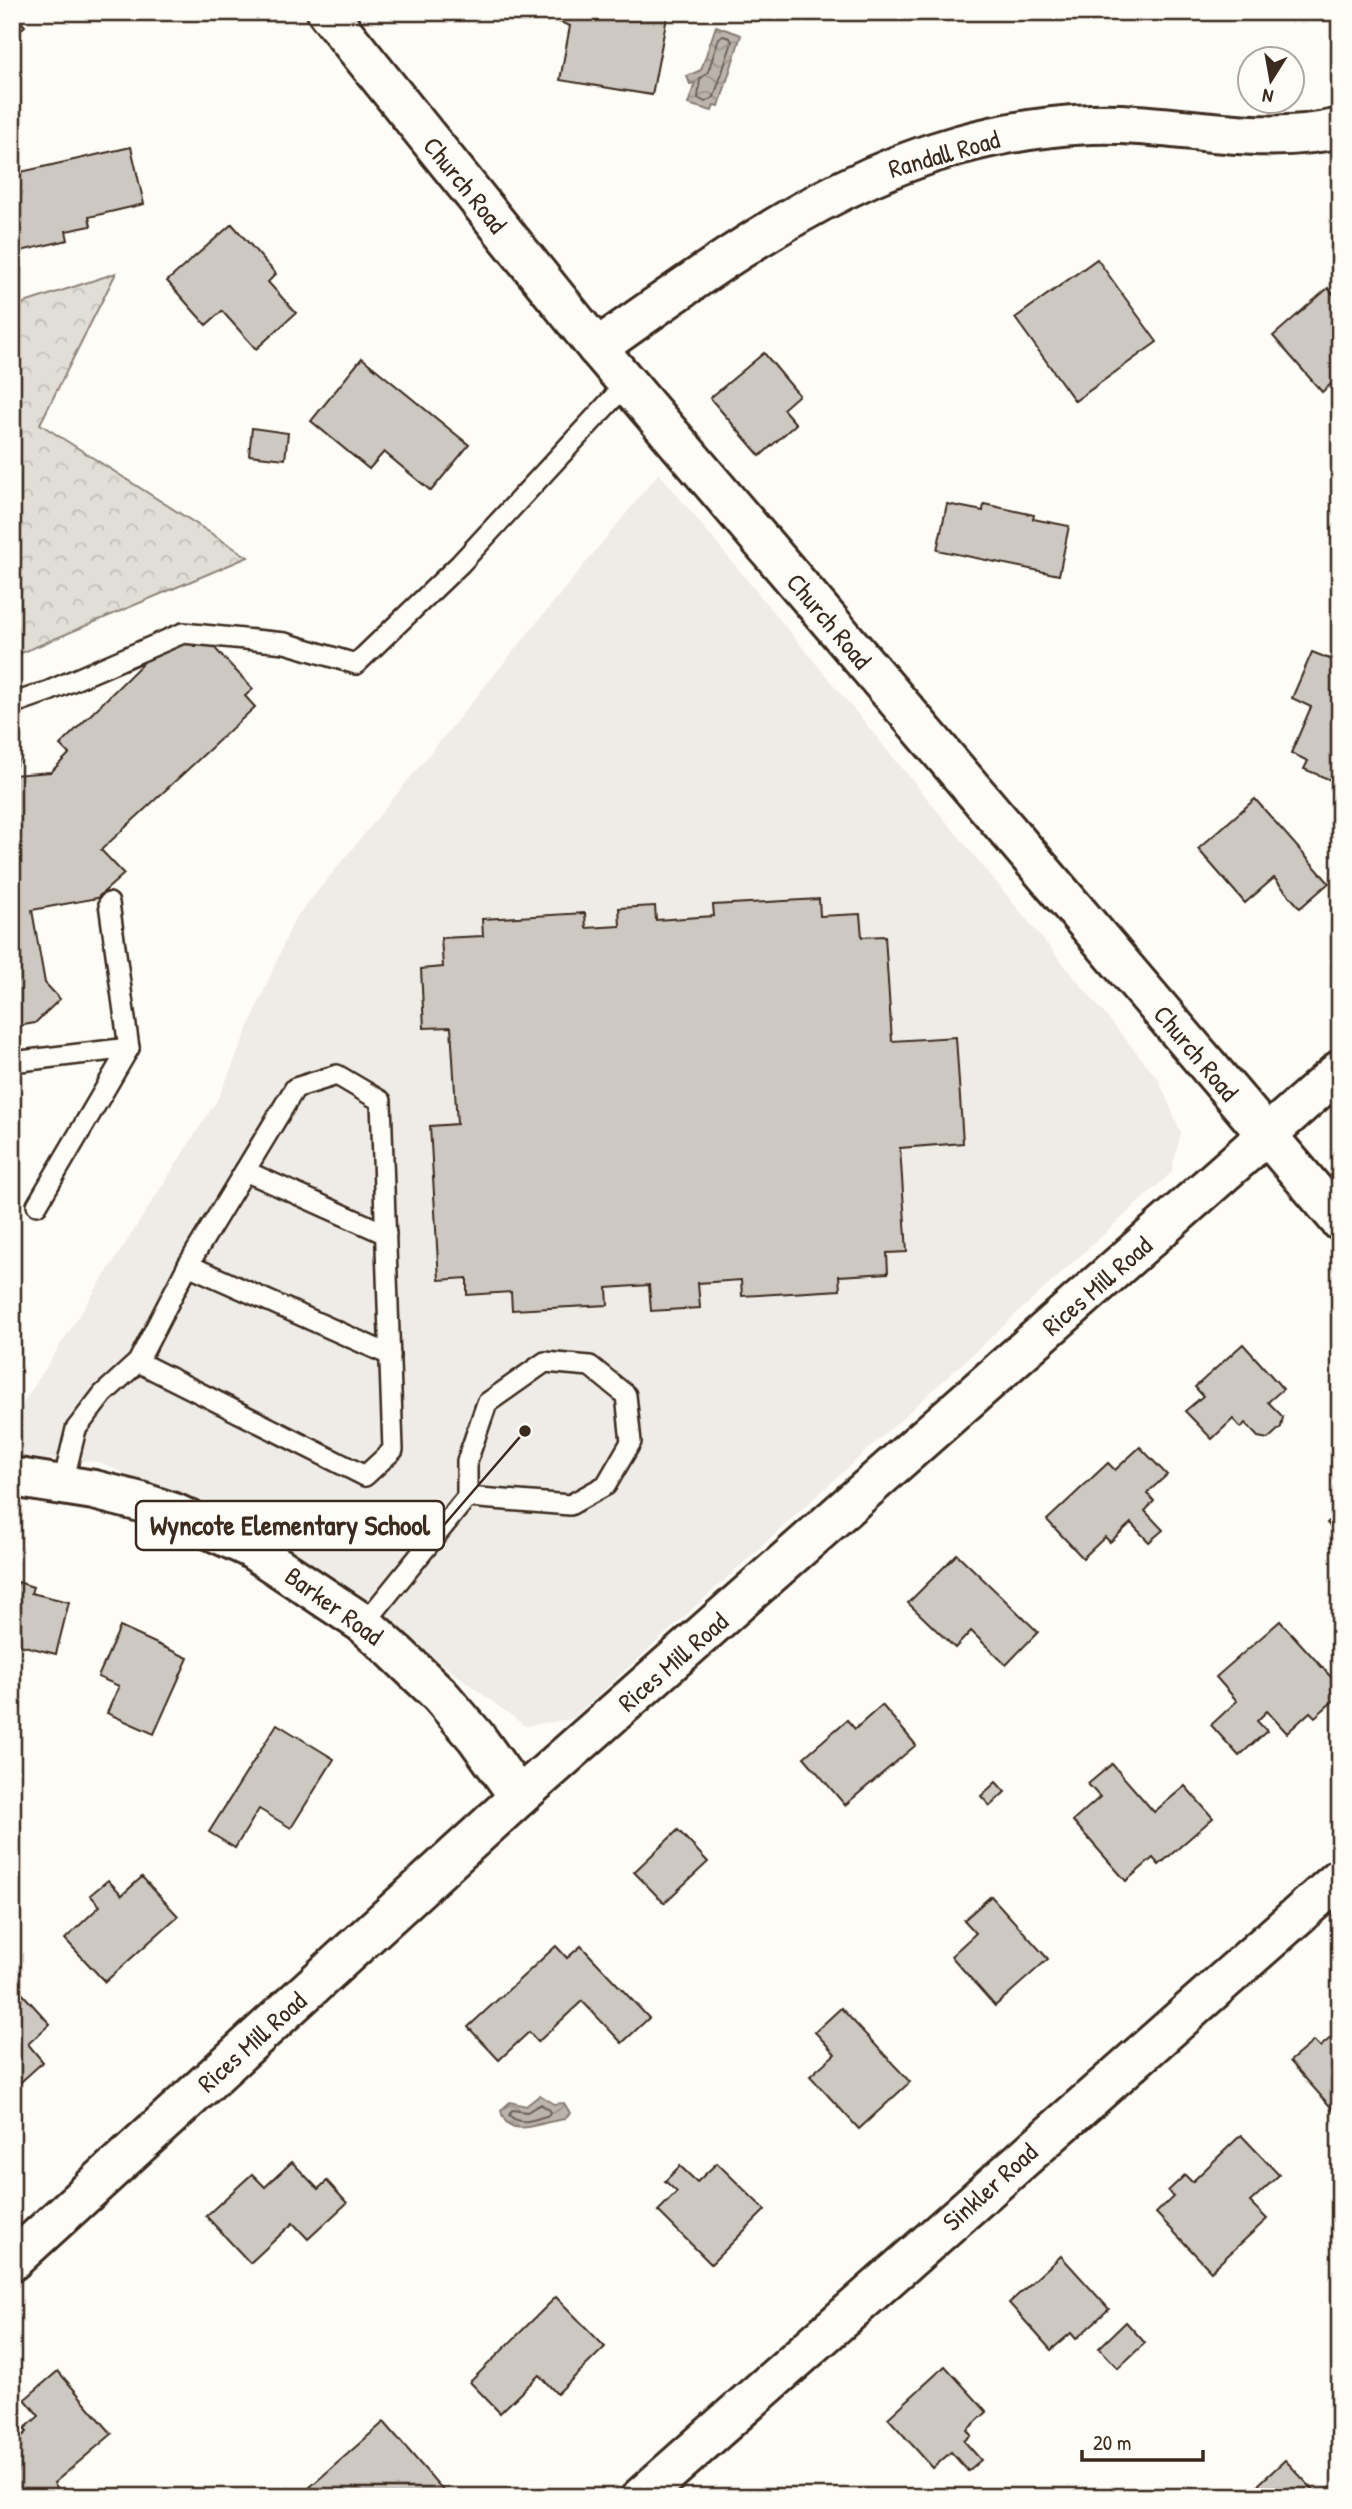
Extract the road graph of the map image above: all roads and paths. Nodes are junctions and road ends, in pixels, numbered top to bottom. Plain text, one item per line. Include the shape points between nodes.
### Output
1 (327, 12) edge
2 (1340, 128) edge
3 (597, 348) junction
4 (627, 383) junction
5 (12, 705) edge
6 (109, 903) dead end
7 (129, 1048) junction
8 (12, 1062) edge
9 (1340, 1070) edge
10 (1267, 1136) junction
11 (245, 1171) junction
12 (37, 1205) dead end
13 (1340, 1221) edge
14 (386, 1234) junction
15 (188, 1265) junction
16 (390, 1355) junction
17 (138, 1362) junction
18 (12, 1477) edge
19 (63, 1483) junction
20 (467, 1497) junction
21 (364, 1624) junction
22 (519, 1797) junction
23 (1340, 1878) edge
24 (12, 2261) edge
25 (640, 2497) edge

1 - 3 street, Church Road
2 - 3 street, Randall Road via 1271,135 1091,124 1046,127 951,147 850,185 783,222
3 - 4 street, Church Road
4 - 5 lane via 460,564 356,664 285,643 183,633
4 - 10 street, Church Road
6 - 7 lane
7 - 8 lane
7 - 12 lane
9 - 10 street, Rices Mill Road
10 - 13 street, Church Road
10 - 22 street, Rices Mill Road
11 - 14 lane
11 - 14 lane via 295,1088 337,1075 381,1101
11 - 15 lane
14 - 16 lane
15 - 16 lane
15 - 17 lane
16 - 17 lane via 393,1450 365,1476
17 - 19 lane via 103,1394 76,1429
18 - 19 street, Barker Road
19 - 21 street, Barker Road via 141,1502 212,1530 250,1548
20 - 20 lane via 570,1504 606,1485 631,1441 626,1395 590,1366 545,1362 487,1403 467,1461
20 - 21 lane
21 - 22 street, Barker Road via 439,1694
22 - 24 street, Rices Mill Road
23 - 25 street, Sinkler Road

